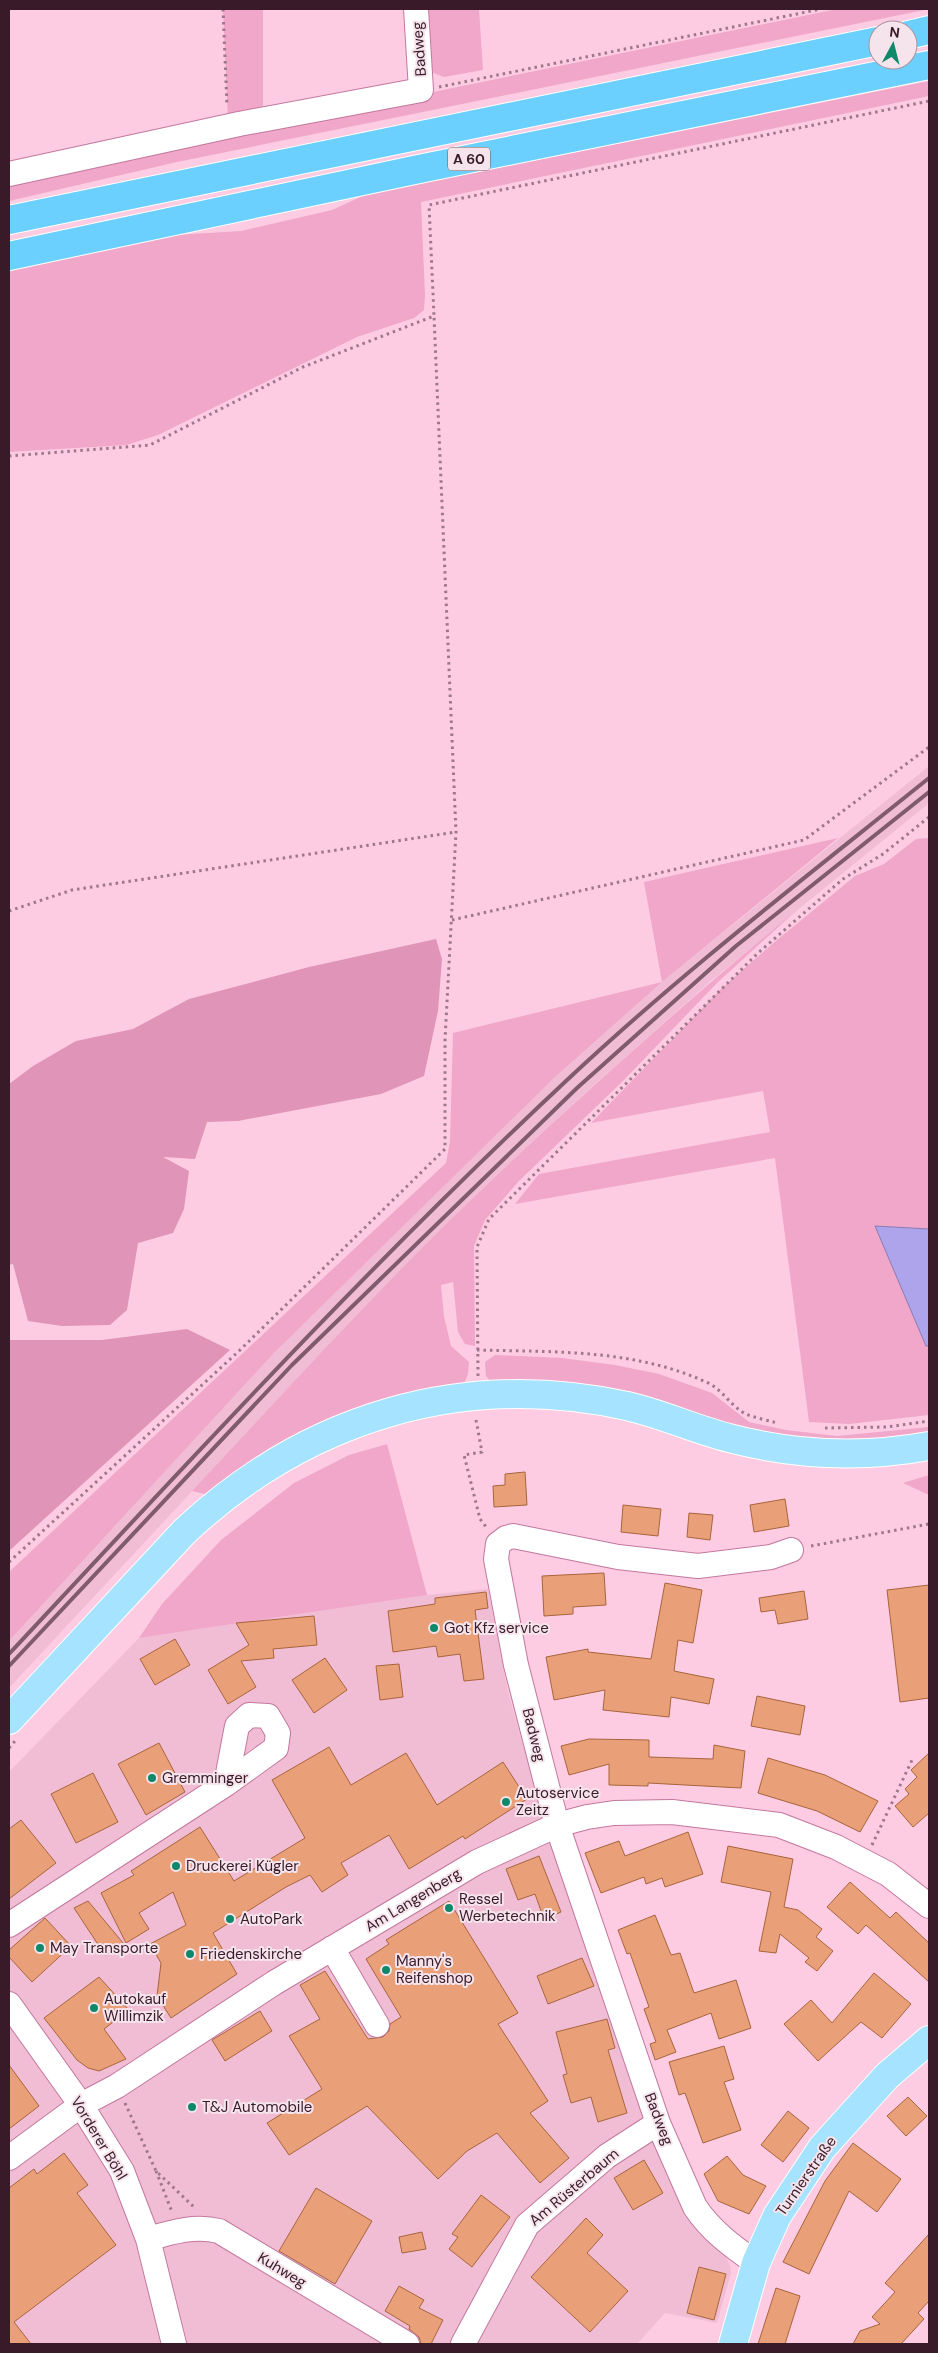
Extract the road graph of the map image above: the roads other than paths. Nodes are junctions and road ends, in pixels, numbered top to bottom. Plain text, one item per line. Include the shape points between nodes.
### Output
1 (416, 9) edge
2 (868, 43) edge
3 (929, 65) edge
4 (9, 174) edge
5 (9, 220) edge
6 (9, 256) edge
7 (929, 1446) edge
8 (791, 1550) road end
9 (12, 1730) edge
10 (226, 1784) dead end
11 (557, 1825) junction
12 (929, 1906) edge
13 (9, 1924) edge
14 (332, 1948) junction
15 (9, 2004) edge
16 (377, 2025) dead end
17 (929, 2040) edge
18 (81, 2105) junction
19 (658, 2123) junction
20 (9, 2158) edge
21 (148, 2239) junction
22 (756, 2263) junction
23 (174, 2344) edge
24 (407, 2344) edge
25 (463, 2344) edge
26 (733, 2344) edge

1 - 4 street, Badweg via 421,90
2 - 5 highway, A 60
3 - 6 highway, A 60
7 - 9 main road via 868,1453 806,1452 728,1438 653,1413 604,1402 529,1394 424,1403 371,1417 295,1450 248,1478 185,1531
8 - 11 street, Badweg via 771,1557 698,1566 618,1557 513,1536 498,1544 496,1559 516,1665
10 - 13 street
11 - 12 street, Am Langenberg via 587,1817 672,1812 779,1825 864,1861 888,1874
11 - 14 street, Am Langenberg via 477,1862
11 - 19 street, Badweg
14 - 16 street
14 - 18 street, Am Langenberg via 117,2086
15 - 18 street, Vorderer Böhl
17 - 22 main road, Turnierstraße via 887,2076 822,2148 777,2216
18 - 20 street, Am Langenberg
18 - 21 street, Vorderer Böhl via 122,2171
19 - 22 street, Badweg via 695,2207 723,2239
19 - 25 street, Am Rüsterbaum via 607,2156 527,2225
21 - 23 street, Vorderer Böhl
21 - 24 street, Kuhweg via 204,2227 219,2231
22 - 26 main road, Turnierstraße

